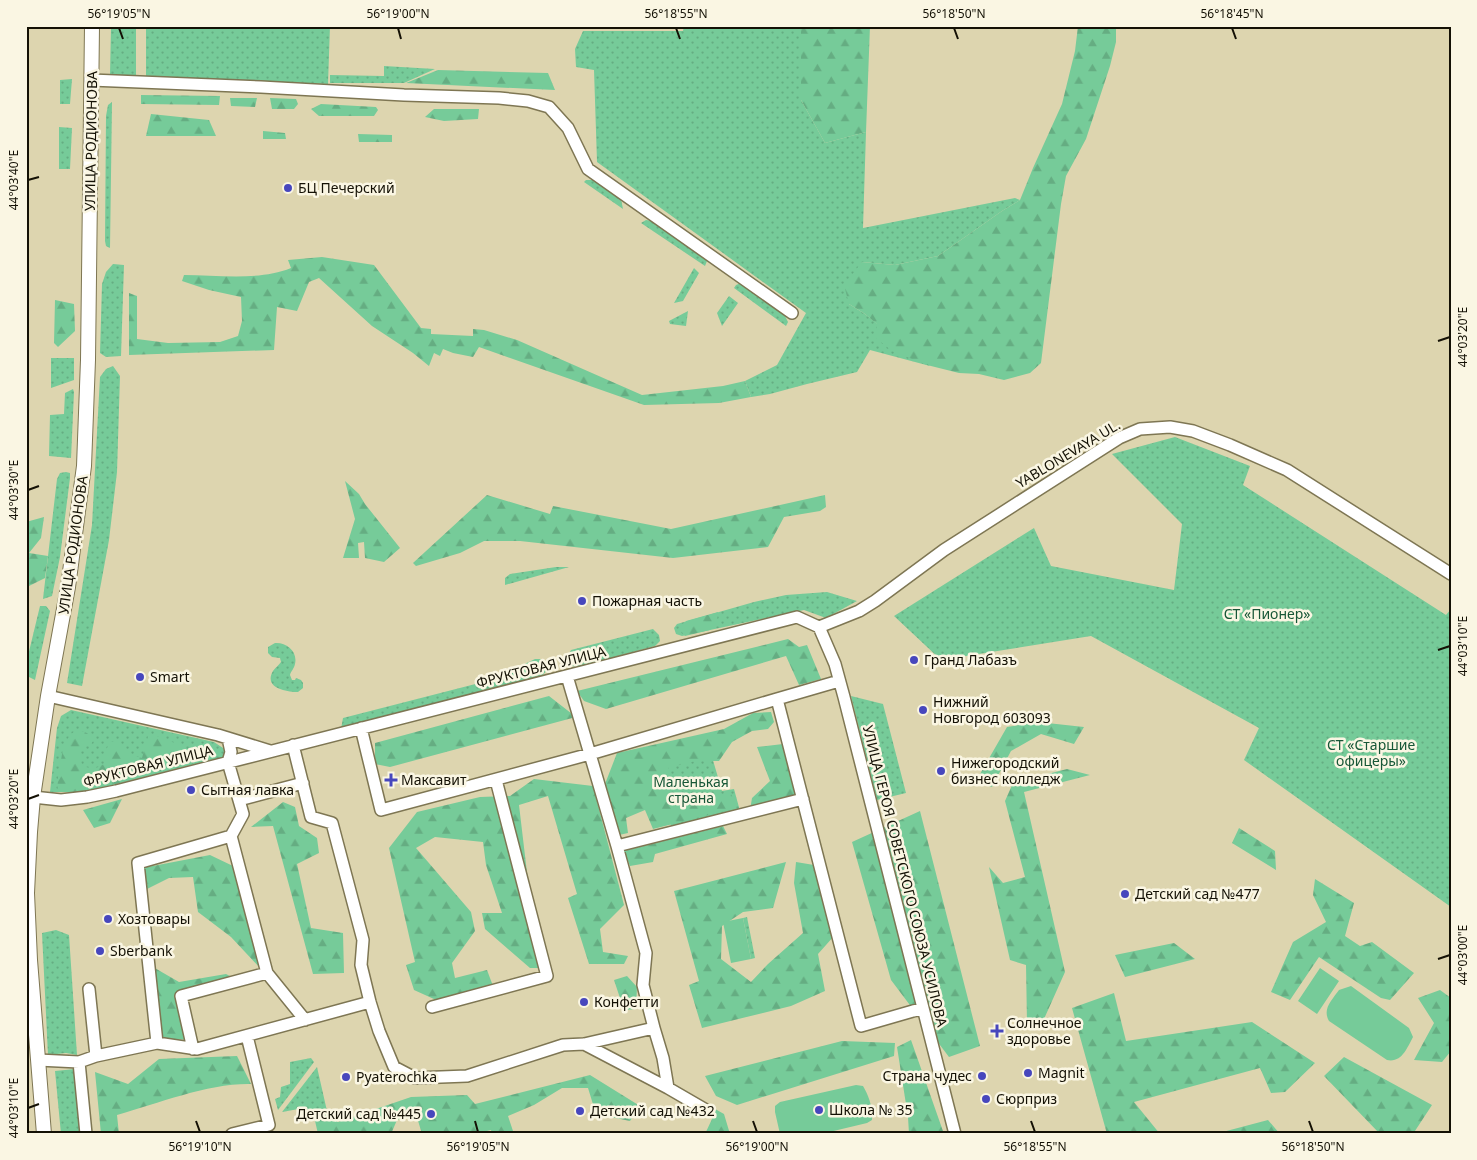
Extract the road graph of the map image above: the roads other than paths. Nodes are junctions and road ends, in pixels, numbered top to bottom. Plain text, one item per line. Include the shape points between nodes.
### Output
1 (92, 26) edge
2 (91, 80) junction
3 (792, 313) dead end
4 (1451, 574) edge
5 (819, 628) junction
6 (567, 676) junction
7 (840, 681) junction
8 (48, 696) junction
9 (777, 699) junction
10 (361, 728) junction
11 (228, 738) junction
12 (293, 745) junction
13 (270, 751) junction
14 (590, 754) junction
15 (228, 762) junction
16 (496, 780) junction
17 (303, 783) junction
18 (32, 797) junction
19 (803, 799) junction
20 (239, 800) junction
21 (231, 836) junction
22 (617, 846) junction
23 (267, 973) junction
24 (89, 990) dead end
25 (370, 1002) junction
26 (432, 1007) dead end
27 (923, 1009) junction
28 (305, 1020) junction
29 (654, 1028) junction
30 (247, 1036) junction
31 (157, 1043) junction
32 (584, 1044) junction
33 (193, 1049) junction
34 (96, 1056) junction
35 (38, 1060) junction
36 (79, 1062) junction
37 (668, 1088) junction
38 (706, 1110) dead end
39 (270, 1129) edge
40 (44, 1134) edge
41 (86, 1134) edge
42 (232, 1134) edge
43 (954, 1134) edge

1 - 2 main road, УЛИЦА РОДИОНОВА
2 - 3 street via 499,98 549,107 568,128 588,169
2 - 8 main road, УЛИЦА РОДИОНОВА via 84,466 68,587
4 - 5 street, YABLONEVAYA UL. via 1288,470 1192,431 1170,427 1140,430 1119,438 944,550 875,601
5 - 6 street, ФРУКТОВАЯ УЛИЦА via 797,617
5 - 7 street, УЛИЦА ГЕРОЯ СОВЕТСКОГО СОЮЗА УСИЛОВА
6 - 10 street, ФРУКТОВАЯ УЛИЦА
6 - 14 street
7 - 9 street
7 - 27 street, УЛИЦА ГЕРОЯ СОВЕТСКОГО СОЮЗА УСИЛОВА
8 - 11 street, ФРУКТОВАЯ УЛИЦА
8 - 18 main road, УЛИЦА РОДИОНОВА
9 - 14 street
9 - 19 street
10 - 12 street, ФРУКТОВАЯ УЛИЦА
10 - 16 street via 381,810
11 - 13 street, ФРУКТОВАЯ УЛИЦА
11 - 15 street via 231,752
12 - 13 street, ФРУКТОВАЯ УЛИЦА
12 - 17 street
13 - 15 street, ФРУКТОВАЯ УЛИЦА
14 - 16 street
14 - 22 street
15 - 18 street, ФРУКТОВАЯ УЛИЦА via 87,797 61,800
15 - 20 street
16 - 26 street via 547,976
17 - 20 street
17 - 25 street via 311,817 332,823 363,940 361,965
18 - 35 main road, УЛИЦА РОДИОНОВА via 27,893
19 - 22 street
19 - 27 street via 861,1026
20 - 21 street via 243,814
21 - 23 street
21 - 31 street via 138,863
22 - 29 street via 646,953 644,985
23 - 28 street
23 - 33 street via 181,996
24 - 34 street
25 - 28 street
25 - 32 street via 394,1067 415,1078 467,1076 563,1045
27 - 43 street, УЛИЦА ГЕРОЯ СОВЕТСКОГО СОЮЗА УСИЛОВА
28 - 30 street
29 - 32 street
29 - 37 street
30 - 33 street
30 - 39 street
31 - 33 street
31 - 34 street
32 - 37 street
34 - 36 street
35 - 36 street
35 - 40 main road, УЛИЦА РОДИОНОВА
36 - 41 street
37 - 38 street
39 - 42 street

